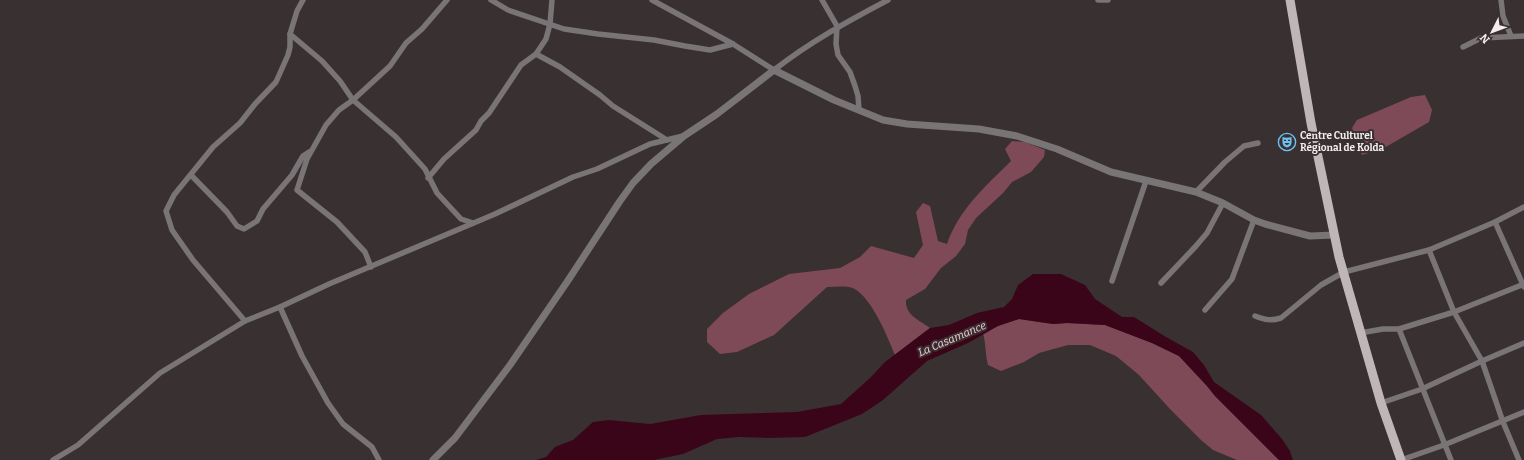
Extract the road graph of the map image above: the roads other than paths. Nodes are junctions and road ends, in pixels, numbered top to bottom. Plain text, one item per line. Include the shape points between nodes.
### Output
1 (303, 0) edge
2 (447, 0) edge
3 (491, 0) edge
4 (552, 0) edge
5 (652, 0) edge
6 (822, 0) edge
7 (888, 0) edge
8 (1098, 0) edge
9 (1108, 0) edge
10 (1290, 0) edge
11 (1501, 0) edge
12 (550, 24) junction
13 (837, 26) junction
14 (290, 34) junction
15 (1511, 36) junction
16 (1524, 36) edge
17 (733, 44) junction
18 (1463, 47) dead end
19 (536, 54) junction
20 (774, 70) junction
21 (353, 100) junction
22 (859, 110) junction
23 (684, 136) junction
24 (668, 140) junction
25 (1258, 143) dead end
26 (311, 150) junction
27 (191, 175) junction
28 (428, 178) junction
29 (1146, 181) junction
30 (1196, 192) junction
31 (1223, 203) junction
32 (1524, 207) edge
33 (1254, 220) junction
34 (1495, 222) junction
35 (473, 223) junction
36 (1334, 235) junction
37 (1429, 250) junction
38 (371, 267) junction
39 (1344, 272) junction
40 (1112, 281) dead end
41 (1161, 283) dead end
42 (1524, 285) edge
43 (280, 307) junction
44 (1205, 310) dead end
45 (1454, 312) junction
46 (1255, 316) dead end
47 (245, 321) junction
48 (1399, 329) junction
49 (1360, 332) junction
50 (1524, 343) edge
51 (1482, 361) junction
52 (1422, 389) junction
53 (1381, 403) junction
54 (1524, 412) edge
55 (1503, 422) junction
56 (1444, 445) junction
57 (53, 460) edge
58 (379, 460) edge
59 (433, 460) edge
60 (1401, 460) edge
61 (1451, 460) edge
62 (1519, 460) edge

1 - 14 street
2 - 21 street via 406,43 390,66
3 - 12 street via 508,10
4 - 12 street
5 - 17 street
6 - 13 street
7 - 13 street
8 - 9 street
10 - 36 main road
11 - 15 street via 1502,16
12 - 17 street via 564,29 710,50
12 - 19 street via 546,39
13 - 20 street
13 - 22 street via 838,55 850,72 858,96
14 - 21 street via 322,61
14 - 27 street via 288,55 276,82 240,123 213,147
15 - 16 street
15 - 18 street via 1481,38
17 - 20 street
19 - 24 street via 560,67 612,106
19 - 28 street via 521,65 476,130
20 - 22 street
20 - 23 street
21 - 26 street via 326,125
21 - 28 street via 396,137 425,169
22 - 29 street via 894,122 964,127 1017,136 1111,172
23 - 24 street
23 - 59 street via 633,183 510,365 455,438
24 - 35 street via 650,144
25 - 30 street via 1244,146
26 - 27 street via 303,156 292,175 263,209 257,221 244,229 237,226
26 - 38 street via 297,190 337,222 365,252
27 - 47 street via 174,195 166,210 172,230 193,260
28 - 35 street via 437,193 461,219
29 - 30 street
29 - 40 street
30 - 31 street
31 - 33 street
31 - 41 street via 1207,233
32 - 34 street
33 - 36 street via 1310,236
33 - 44 street via 1232,279
34 - 37 street
34 - 42 street
35 - 38 street
36 - 39 main road
37 - 39 street
37 - 45 street
38 - 43 street
39 - 46 street via 1322,284 1281,318 1273,321
39 - 49 main road
42 - 45 street
43 - 47 street
43 - 58 street via 302,356 328,403 343,424 372,446
45 - 48 street
45 - 51 street
47 - 57 street via 160,373 78,445
48 - 49 street
48 - 52 street
49 - 53 main road
50 - 51 street
51 - 52 street
51 - 55 street
52 - 53 street
52 - 56 street
53 - 60 main road
54 - 55 street
55 - 56 street
55 - 62 street
56 - 60 street
56 - 61 street

